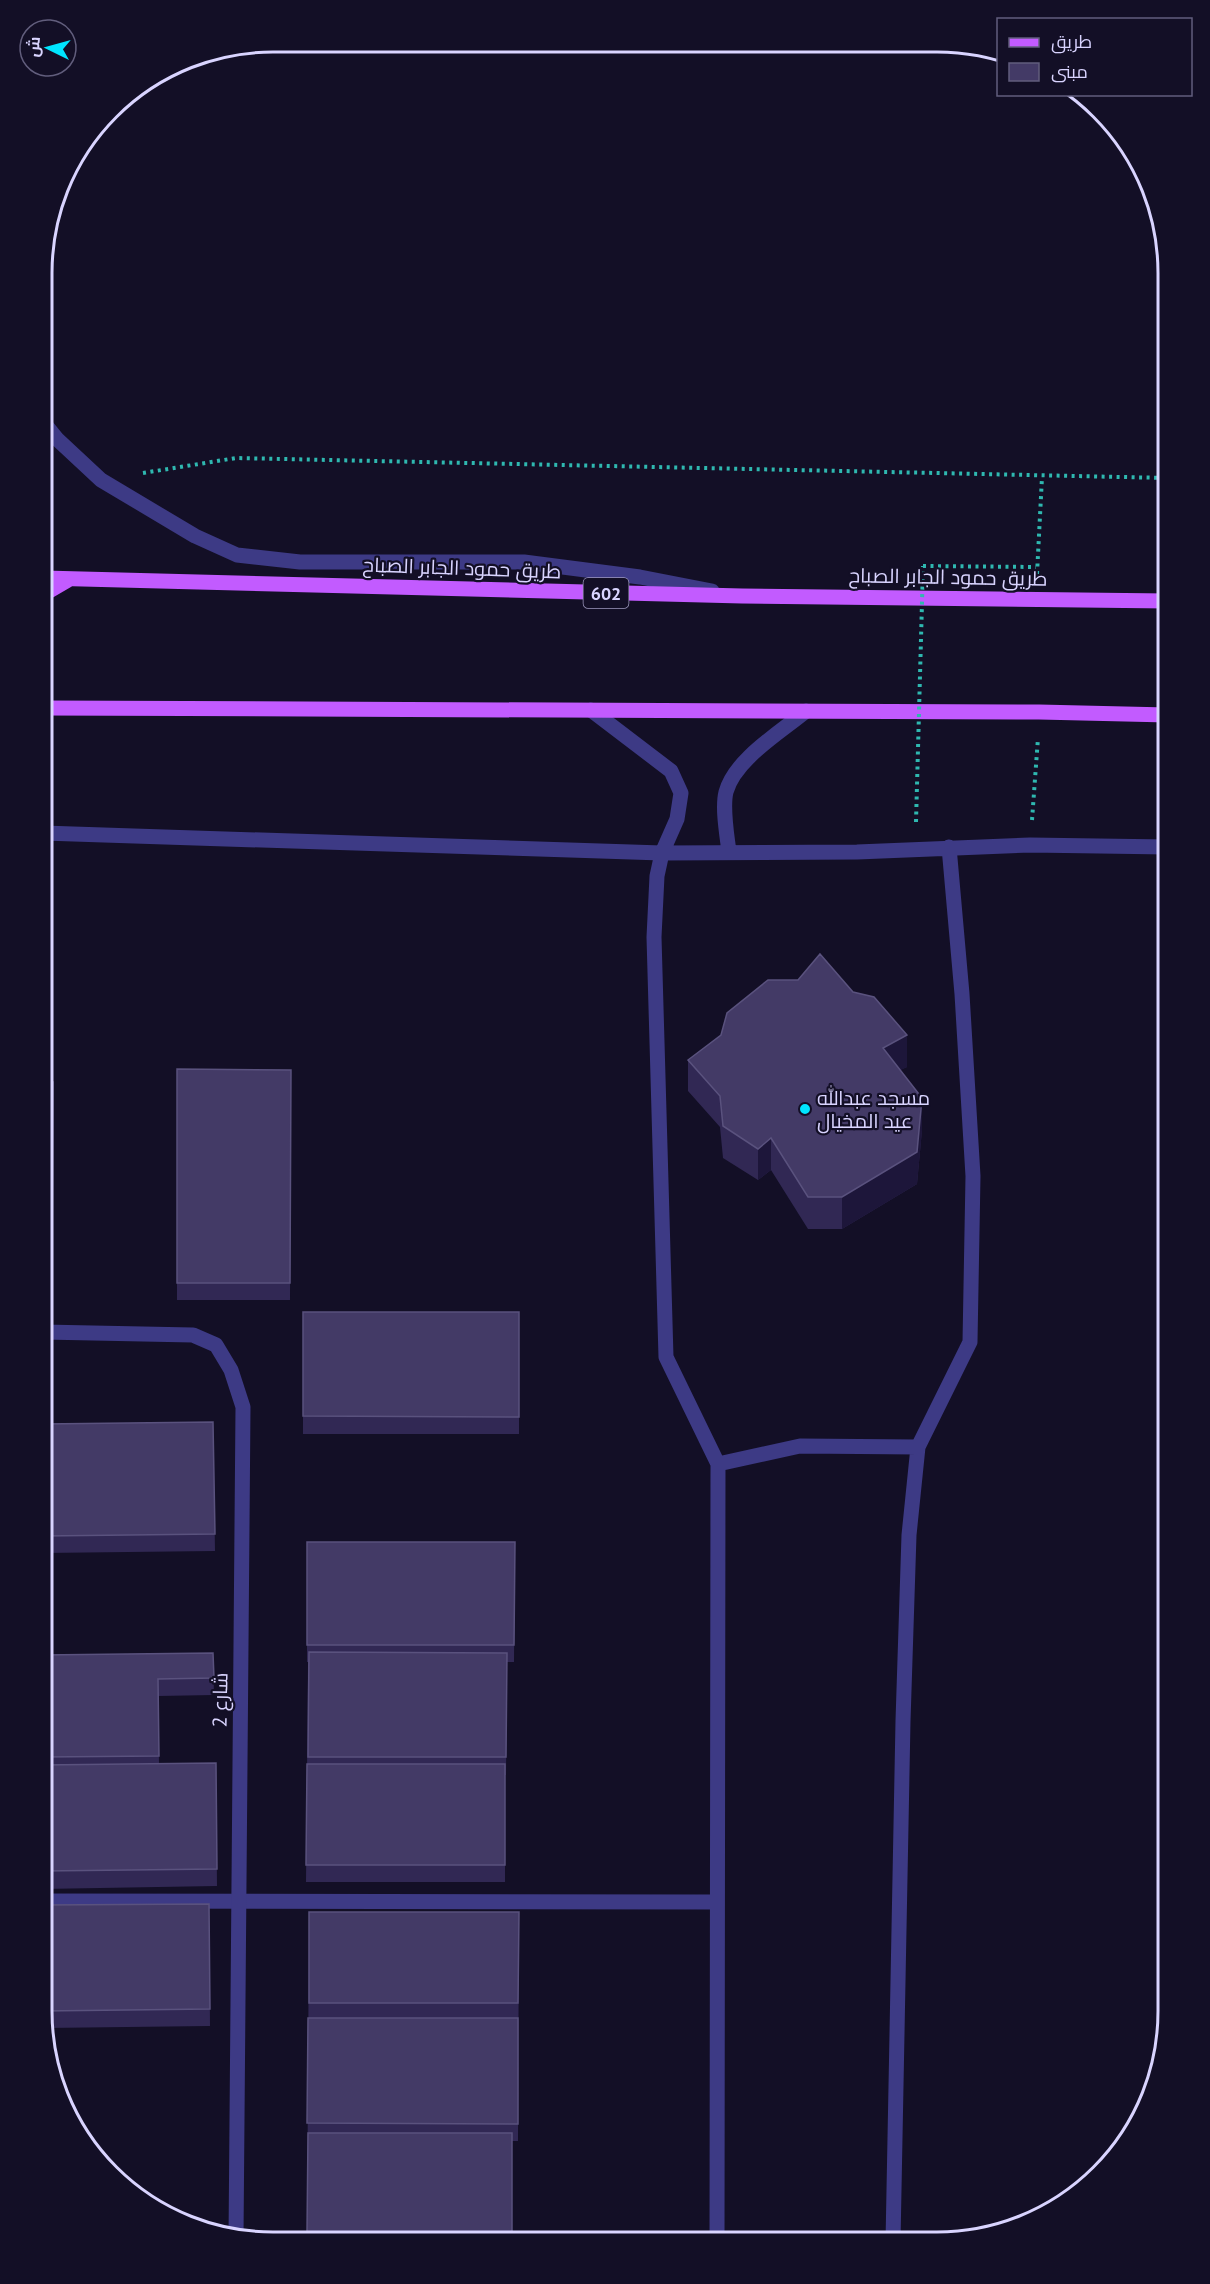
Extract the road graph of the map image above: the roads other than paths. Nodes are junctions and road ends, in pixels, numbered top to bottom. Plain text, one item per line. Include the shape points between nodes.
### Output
1 (52, 433) edge
2 (52, 578) edge
3 (70, 578) junction
4 (52, 589) edge
5 (742, 596) junction
6 (1158, 601) edge
7 (52, 706) edge
8 (591, 711) junction
9 (806, 711) junction
10 (1158, 715) edge
11 (52, 833) edge
12 (949, 847) junction
13 (1158, 847) edge
14 (729, 852) junction
15 (662, 853) junction
16 (52, 1332) edge
17 (918, 1447) junction
18 (718, 1464) junction
19 (52, 1901) edge
20 (239, 1901) junction
21 (717, 1902) junction
22 (236, 2228) edge
23 (717, 2232) edge
24 (893, 2232) edge

1 - 5 street via 101,480 195,536 237,555 300,561 524,562 640,577
2 - 3 main road, طريق حمود الجابر الصباح / 602
3 - 4 main road
3 - 5 main road, طريق حمود الجابر الصباح / 602
5 - 6 main road, طريق حمود الجابر الصباح / 602
7 - 8 main road
8 - 9 main road
8 - 15 street via 671,771 681,794 677,819
9 - 10 main road
9 - 14 street via 739,766 726,792
11 - 15 street
12 - 13 street
12 - 14 street
12 - 17 street via 973,1176 970,1342
14 - 15 street
15 - 18 street via 657,876 654,948 666,1357
16 - 20 street, شارع 2 via 193,1335 216,1345 231,1370 243,1407
17 - 18 street via 800,1446
17 - 24 street via 909,1535 903,1709
18 - 21 street
19 - 20 street
20 - 21 street
20 - 22 street, شارع 2
21 - 23 street

